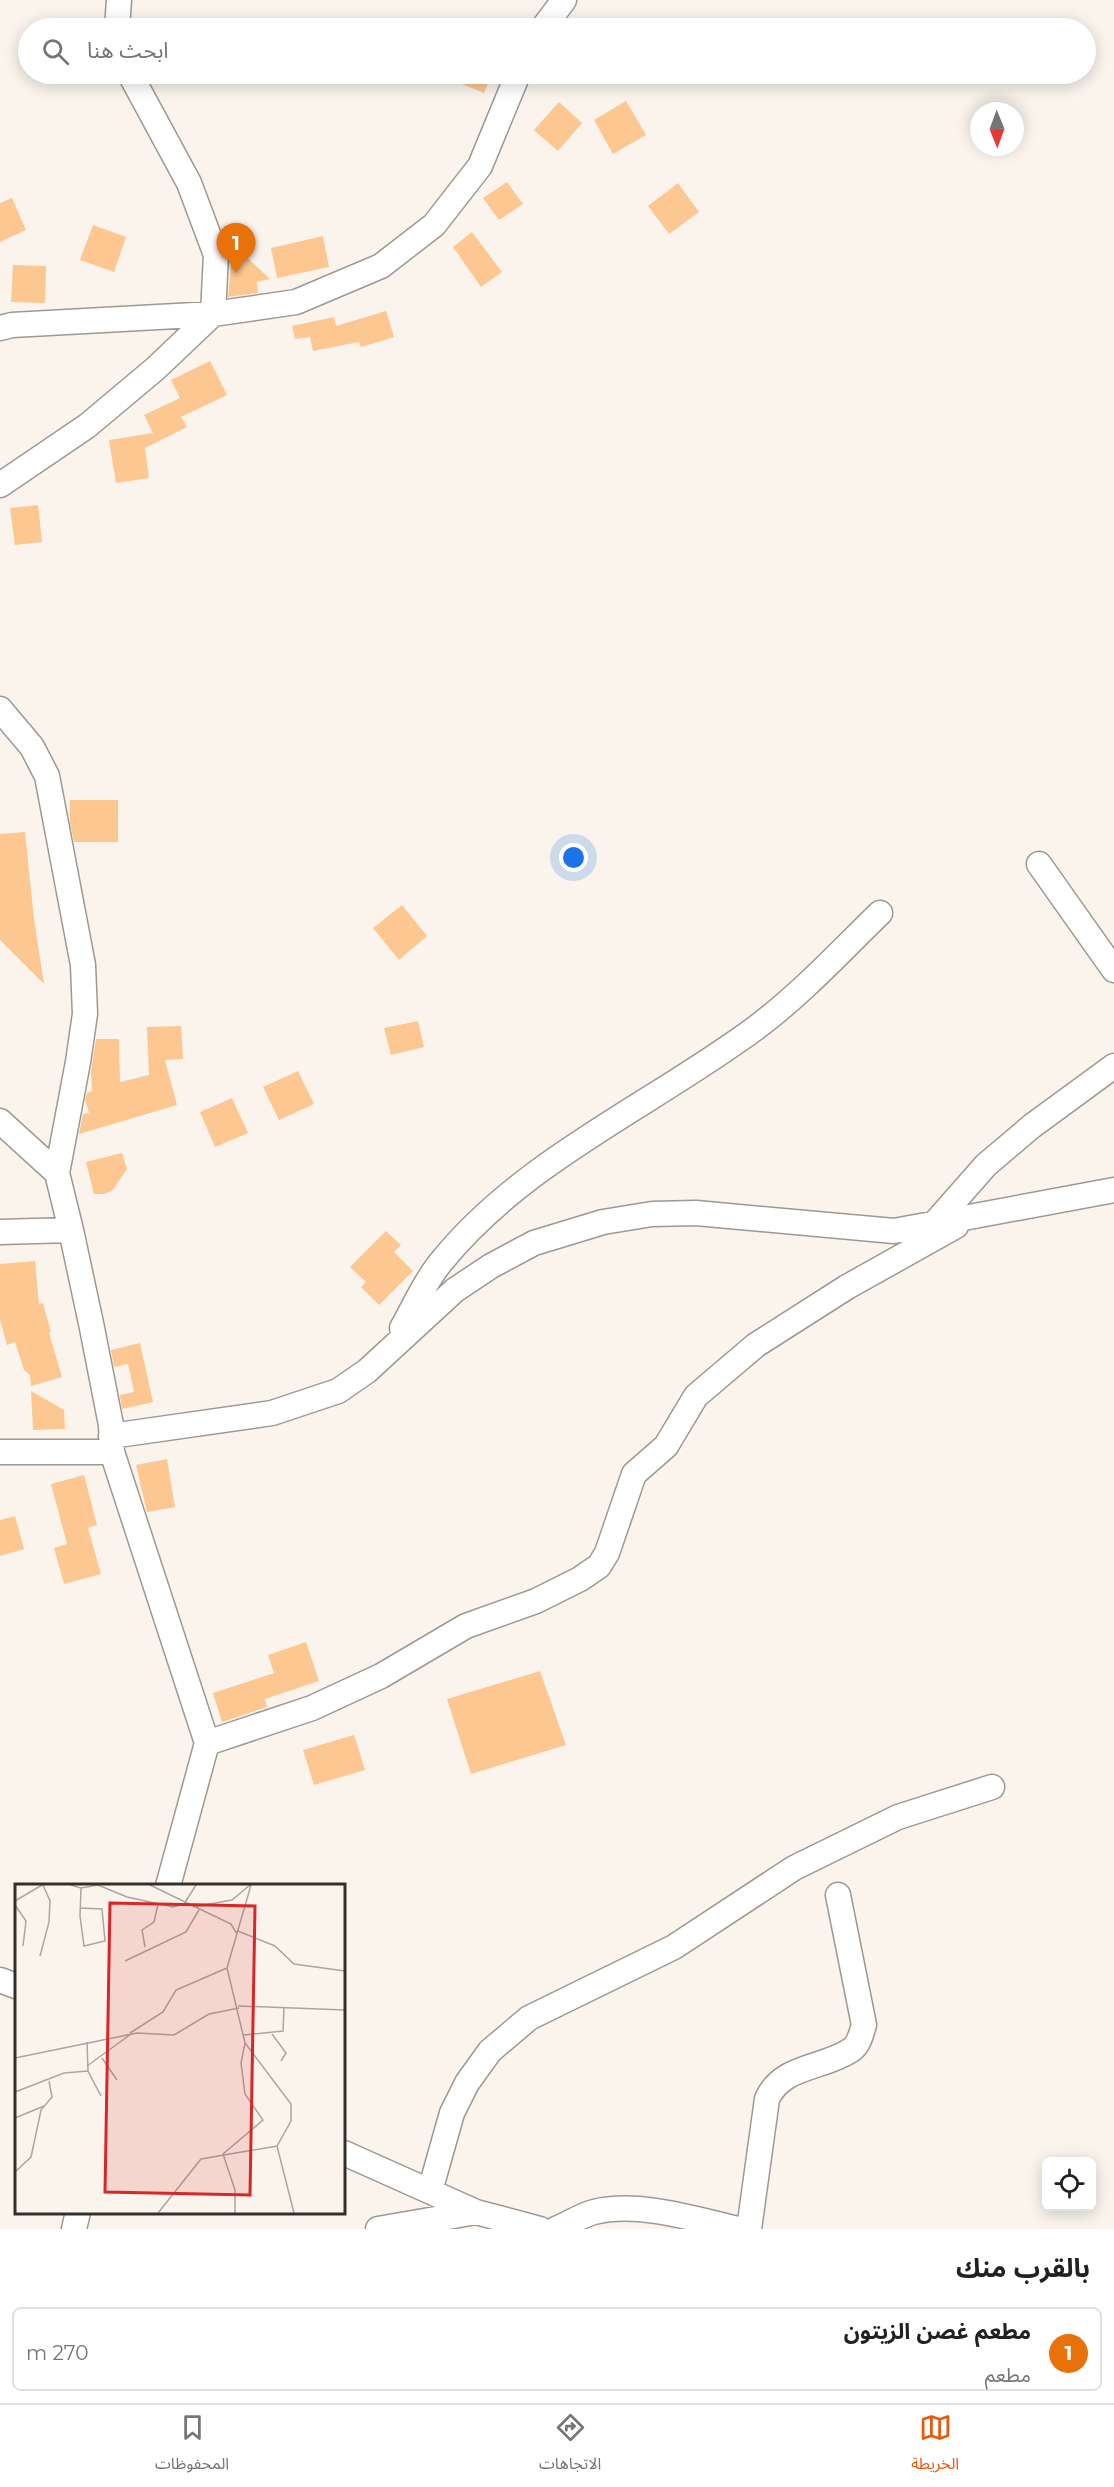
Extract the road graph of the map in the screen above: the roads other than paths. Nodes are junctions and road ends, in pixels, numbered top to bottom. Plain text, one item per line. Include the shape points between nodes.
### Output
1 (119, 0) edge
2 (564, 0) edge
3 (118, 18) edge
4 (550, 18) edge
5 (135, 84) edge
6 (514, 84) edge
7 (213, 314) junction
8 (0, 328) edge
9 (0, 484) edge
10 (0, 709) edge
11 (1039, 864) dead end
12 (880, 914) dead end
13 (1114, 970) edge
14 (1114, 1066) edge
15 (0, 1120) edge
16 (57, 1173) junction
17 (1114, 1190) edge
18 (973, 1216) junction
19 (934, 1224) junction
20 (71, 1230) junction
21 (0, 1232) edge
22 (387, 1354) junction
23 (112, 1444) junction
24 (0, 1452) edge
25 (207, 1743) junction
26 (992, 1787) dead end
27 (169, 1884) edge
28 (838, 1895) dead end
29 (0, 1980) edge
30 (15, 1986) edge
31 (345, 2153) edge
32 (430, 2192) junction
33 (476, 2212) junction
34 (78, 2214) edge
35 (74, 2229) edge
36 (378, 2229) edge
37 (540, 2229) edge
38 (556, 2229) edge
39 (738, 2229) edge
40 (749, 2229) edge

1 - 3 street
2 - 4 street
5 - 7 street via 189,183 216,255
6 - 7 street via 480,166 434,225 381,266 296,302
7 - 8 street
7 - 9 street via 87,426
10 - 16 street via 32,747 47,776 83,965 83,1026
11 - 13 street
12 - 22 street via 799,992 756,1027 534,1176 483,1219 440,1263
14 - 19 street via 986,1165
15 - 16 street
16 - 20 street
17 - 18 street
18 - 19 street
18 - 25 street via 847,1287 756,1345 696,1396 666,1446 634,1474 599,1566 536,1601 466,1626 381,1676 312,1708
19 - 22 street via 894,1231 696,1213 652,1214 603,1222 534,1243 491,1266 455,1290
20 - 21 street
20 - 23 street
22 - 23 street via 338,1391 272,1413
23 - 24 street
23 - 25 street
25 - 27 street
26 - 32 street via 898,1817 794,1868 675,1947 529,2018 490,2051 467,2083 452,2113
28 - 40 street via 864,2025 852,2050 782,2078 772,2088 767,2099
29 - 30 street
31 - 32 street
32 - 33 street
33 - 36 street
33 - 37 street
34 - 35 street
38 - 39 street via 594,2212 627,2210 674,2214

